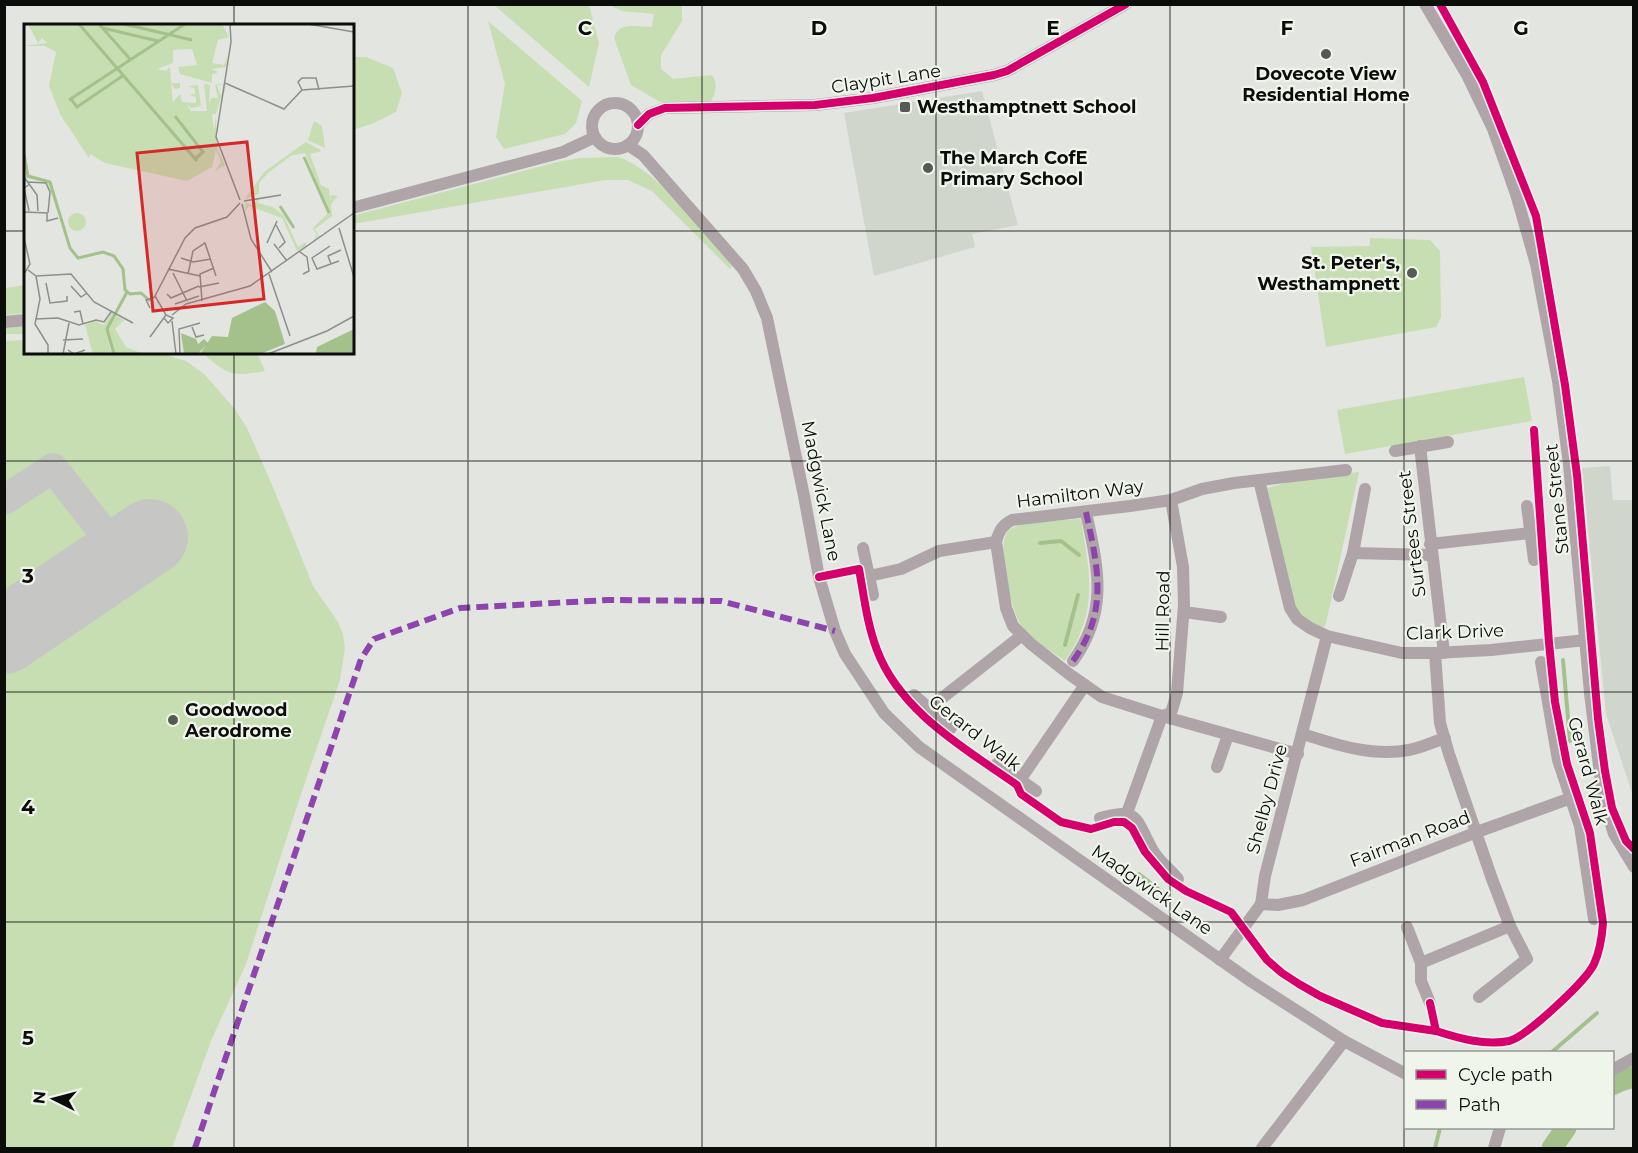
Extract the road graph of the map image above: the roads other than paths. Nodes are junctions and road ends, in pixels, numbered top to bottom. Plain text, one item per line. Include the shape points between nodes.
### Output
1 (1126, 4) edge
2 (1425, 4) edge
3 (638, 124) junction
4 (595, 137) junction
5 (628, 145) junction
6 (354, 207) edge
7 (24, 320) edge
8 (4, 322) edge
9 (1448, 442) dead end
10 (1420, 446) junction
11 (1395, 451) dead end
12 (1346, 470) dead end
13 (1259, 480) junction
14 (1365, 489) dead end
15 (1171, 500) junction
16 (1527, 506) dead end
17 (1086, 512) junction
18 (1531, 533) junction
19 (996, 542) junction
20 (863, 548) dead end
21 (1431, 550) junction
22 (1353, 553) junction
23 (1534, 560) dead end
24 (869, 576) junction
25 (873, 595) dead end
26 (1339, 596) dead end
27 (1184, 612) junction
28 (1221, 617) dead end
29 (1021, 636) junction
30 (1327, 636) junction
31 (1586, 640) junction
32 (1440, 653) junction
33 (1073, 661) dead end
34 (1541, 662) dead end
35 (1085, 685) junction
36 (914, 695) dead end
37 (928, 709) junction
38 (1162, 716) junction
39 (951, 728) dead end
40 (1303, 734) junction
41 (1228, 735) junction
42 (1445, 738) junction
43 (1298, 754) junction
44 (997, 765) dead end
45 (1217, 767) dead end
46 (1020, 780) junction
47 (1036, 791) dead end
48 (1571, 798) junction
49 (1127, 813) junction
50 (1100, 818) dead end
51 (1477, 832) junction
52 (1634, 867) edge
53 (1178, 879) dead end
54 (1261, 904) junction
55 (1594, 919) dead end
56 (1510, 926) junction
57 (1407, 927) dead end
58 (1220, 960) junction
59 (1421, 963) junction
60 (1479, 997) dead end
61 (1430, 1003) dead end
62 (1344, 1041) junction
63 (1634, 1058) edge
64 (1614, 1069) edge
65 (1404, 1073) edge
66 (1500, 1129) edge
67 (1262, 1149) edge
68 (1494, 1149) edge

1 - 3 street, Claypit Lane via 1001,73 815,105 665,108
2 - 31 street, Stane Street via 1493,129 1536,264 1568,452
3 - 4 street via 628,107 610,104 595,114
3 - 5 street
4 - 5 street via 609,148
4 - 6 street via 563,152
5 - 58 street, Madgwick Lane via 643,155 723,246 756,291 767,318 827,606 844,654 884,713 919,747
7 - 8 street
9 - 10 street
10 - 11 street
10 - 21 street, Surtees Street
12 - 13 street, Hamilton Way
13 - 15 street, Hamilton Way via 1202,489
13 - 30 street, Clark Drive via 1290,608 1298,619
14 - 22 street
15 - 17 street, Hamilton Way
15 - 27 street, Hill Road via 1183,567
16 - 18 street
17 - 19 street, Hamilton Way via 1012,520 1004,524
17 - 33 street via 1098,596 1086,643
18 - 21 street
18 - 23 street
19 - 24 street via 939,551 901,569
19 - 29 street via 1008,616
20 - 24 street
21 - 22 street
21 - 32 street, Surtees Street
22 - 26 street
24 - 25 street
27 - 28 street
27 - 38 street, Hill Road via 1175,703 1169,714
29 - 35 street
29 - 37 street
30 - 32 street, Clark Drive via 1402,653
30 - 40 street, Shelby Drive
31 - 32 street, Clark Drive
31 - 52 street, Stane Street via 1606,809 1614,834
32 - 42 street, Surtees Street via 1440,723
34 - 48 street via 1558,760
35 - 38 street via 1102,697
35 - 46 street
36 - 37 street
37 - 39 street
38 - 41 street
38 - 49 street, Hill Road
40 - 42 street via 1386,753 1410,750
40 - 43 street, Shelby Drive
41 - 43 street
41 - 45 street
42 - 51 street, Surtees Street
43 - 54 street, Shelby Drive
44 - 46 street
46 - 47 street
48 - 51 street, Fairman Road
48 - 55 street via 1580,826
49 - 50 street
49 - 53 street via 1142,827 1151,849
51 - 54 street, Fairman Road via 1303,900
51 - 56 street, Surtees Street
54 - 58 street, Shelby Drive
56 - 59 street
56 - 60 street, Surtees Street via 1527,959
57 - 59 street
58 - 62 street, Madgwick Lane
59 - 61 street via 1421,981
62 - 65 street, Madgwick Lane
62 - 67 street
63 - 64 street
66 - 68 street

